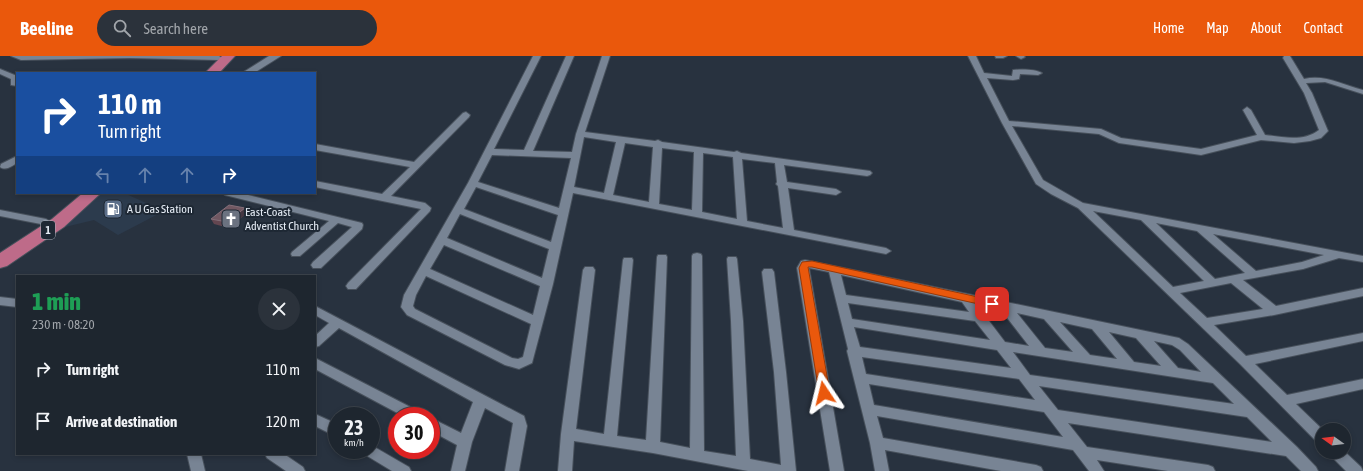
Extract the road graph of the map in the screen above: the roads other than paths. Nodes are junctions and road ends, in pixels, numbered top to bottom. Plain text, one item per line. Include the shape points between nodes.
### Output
1 (15, 56) edge
2 (276, 56) edge
3 (537, 56) edge
4 (570, 56) edge
5 (606, 56) edge
6 (972, 56) edge
7 (999, 56) edge
8 (1003, 56) edge
9 (222, 57) edge
10 (1287, 58) dead end
11 (0, 71) edge
12 (205, 72) edge
13 (213, 72) edge
14 (249, 72) edge
15 (1038, 73) dead end
16 (982, 75) junction
17 (1301, 82) junction
18 (16, 84) edge
19 (1363, 92) edge
20 (1247, 110) dead end
21 (466, 115) dead end
22 (1006, 123) junction
23 (580, 134) junction
24 (1261, 137) junction
25 (621, 139) junction
26 (658, 143) junction
27 (316, 147) edge
28 (699, 149) junction
29 (488, 152) junction
30 (527, 153) junction
31 (737, 154) junction
32 (576, 155) junction
33 (16, 160) edge
34 (780, 160) junction
35 (416, 165) junction
36 (4, 166) dead end
37 (867, 173) dead end
38 (473, 183) junction
39 (316, 184) edge
40 (782, 184) junction
41 (569, 189) junction
42 (836, 192) dead end
43 (79, 194) edge
44 (92, 194) edge
45 (232, 194) edge
46 (385, 197) junction
47 (608, 197) junction
48 (654, 206) junction
49 (1080, 206) junction
50 (458, 210) junction
51 (0, 213) edge
52 (563, 213) junction
53 (697, 214) junction
54 (1144, 218) junction
55 (337, 219) junction
56 (46, 222) junction
57 (742, 222) junction
58 (1200, 228) junction
59 (789, 232) junction
60 (442, 240) junction
61 (555, 247) junction
62 (886, 251) dead end
63 (0, 253) edge
64 (296, 254) dead end
65 (1339, 255) junction
66 (697, 256) dead end
67 (662, 257) dead end
68 (732, 259) dead end
69 (1363, 259) edge
70 (628, 260) dead end
71 (0, 262) edge
72 (317, 265) dead end
73 (834, 269) junction
74 (589, 270) dead end
75 (424, 271) junction
76 (768, 272) dead end
77 (1253, 274) junction
78 (1234, 279) junction
79 (1213, 283) junction
80 (547, 284) junction
81 (352, 286) dead end
82 (1171, 291) junction
83 (1363, 292) edge
84 (840, 298) junction
85 (966, 298) junction
86 (0, 301) edge
87 (16, 303) edge
88 (1005, 307) junction
89 (316, 311) edge
90 (1274, 311) junction
91 (1048, 316) junction
92 (979, 317) junction
93 (338, 322) junction
94 (537, 322) junction
95 (846, 322) junction
96 (1204, 323) junction
97 (1096, 325) junction
98 (1141, 335) junction
99 (1363, 336) edge
100 (316, 342) edge
101 (1001, 345) junction
102 (854, 351) junction
103 (1041, 352) junction
104 (1087, 360) junction
105 (1244, 361) junction
106 (316, 364) edge
107 (1131, 367) junction
108 (1175, 373) junction
109 (1025, 377) junction
110 (860, 378) junction
111 (1216, 379) junction
112 (1363, 384) edge
113 (481, 400) junction
114 (1286, 402) junction
115 (398, 407) edge
116 (869, 409) junction
117 (1051, 411) junction
118 (1251, 412) junction
119 (316, 420) edge
120 (328, 427) edge
121 (440, 429) edge
122 (1315, 431) edge
123 (568, 434) junction
124 (610, 440) junction
125 (465, 442) junction
126 (877, 443) junction
127 (653, 447) junction
128 (1080, 448) junction
129 (1292, 451) junction
130 (194, 455) edge
131 (274, 455) edge
132 (697, 456) junction
133 (380, 457) edge
134 (1343, 459) edge
135 (743, 464) junction
136 (198, 471) edge
137 (298, 471) edge
138 (404, 471) edge
139 (458, 471) edge
140 (512, 471) edge
141 (565, 471) edge
142 (781, 471) edge
143 (788, 471) edge
144 (837, 471) edge
145 (882, 471) edge
146 (1036, 471) edge
147 (1097, 471) edge
148 (1208, 471) edge
149 (1311, 471) edge
150 (1356, 471) edge

1 - 9 street
2 - 14 street
3 - 29 street
4 - 30 street
5 - 23 street
6 - 16 street
7 - 8 street
9 - 12 highway
9 - 13 highway
10 - 17 street
11 - 18 street via 13,76
15 - 16 street via 1016,72 1016,77 1013,78
16 - 22 street
17 - 19 street via 1326,79
17 - 24 street via 1324,131 1307,139
20 - 24 street
21 - 35 street
22 - 24 street via 1100,132 1119,140 1201,152
22 - 49 street via 1039,182
23 - 25 street
23 - 32 street
25 - 26 street
25 - 47 street
26 - 28 street
26 - 48 street
27 - 35 street
28 - 31 street
28 - 53 street
29 - 30 street
29 - 38 street
30 - 32 street
31 - 34 street
31 - 57 street
32 - 41 street
33 - 36 street
34 - 37 street
34 - 40 street
35 - 46 street
38 - 50 street
38 - 52 street
39 - 46 street
40 - 42 street
40 - 59 street
41 - 47 street
41 - 52 street
43 - 56 highway, 1
44 - 71 highway, 1 via 58,223
45 - 55 street
46 - 81 street via 426,208
47 - 48 street
48 - 53 street
49 - 54 street
49 - 82 street
50 - 60 street
50 - 61 street
51 - 56 street
52 - 61 street
53 - 57 street
54 - 58 street
54 - 79 street
55 - 64 street
55 - 72 street via 359,227
56 - 63 highway, 1
57 - 59 street
58 - 65 street
58 - 77 street
59 - 62 street
60 - 75 street
60 - 80 street
61 - 80 street
65 - 69 street
65 - 77 street
66 - 132 street
67 - 127 street
68 - 135 street
70 - 124 street
73 - 84 street
73 - 85 street
73 - 144 street via 812,264 805,264 803,268
74 - 123 street
75 - 94 street
75 - 94 street via 410,295 407,307 411,312 509,362 519,364 528,360
76 - 143 street
77 - 78 street
78 - 79 street
78 - 90 street
79 - 82 street
80 - 94 street
82 - 96 street
83 - 90 street
84 - 92 street
84 - 95 street
85 - 88 street
85 - 92 street
86 - 87 street
88 - 91 street
88 - 103 street
89 - 93 street
90 - 96 street
91 - 97 street
91 - 104 street
92 - 101 street
93 - 100 street
93 - 113 street
95 - 101 street
95 - 102 street
96 - 105 street
97 - 98 street
97 - 107 street
98 - 108 street
98 - 111 street via 1174,341 1184,347
99 - 105 street
101 - 103 street
101 - 109 street
102 - 109 street
102 - 110 street
103 - 104 street
104 - 107 street
105 - 114 street
106 - 115 street
107 - 108 street
108 - 111 street
109 - 117 street
109 - 118 street
110 - 116 street
110 - 117 street
111 - 118 street
112 - 114 street
113 - 125 street
113 - 140 street via 519,420
114 - 122 street
116 - 126 street
116 - 128 street
117 - 128 street
117 - 129 street
118 - 129 street
119 - 120 street
121 - 125 street
123 - 124 street
123 - 141 street
124 - 127 street
125 - 139 street
126 - 145 street
126 - 146 street
127 - 132 street
128 - 147 street
128 - 148 street
129 - 149 street
130 - 136 street
131 - 137 street
132 - 135 street
133 - 138 street
134 - 150 street
135 - 142 street

